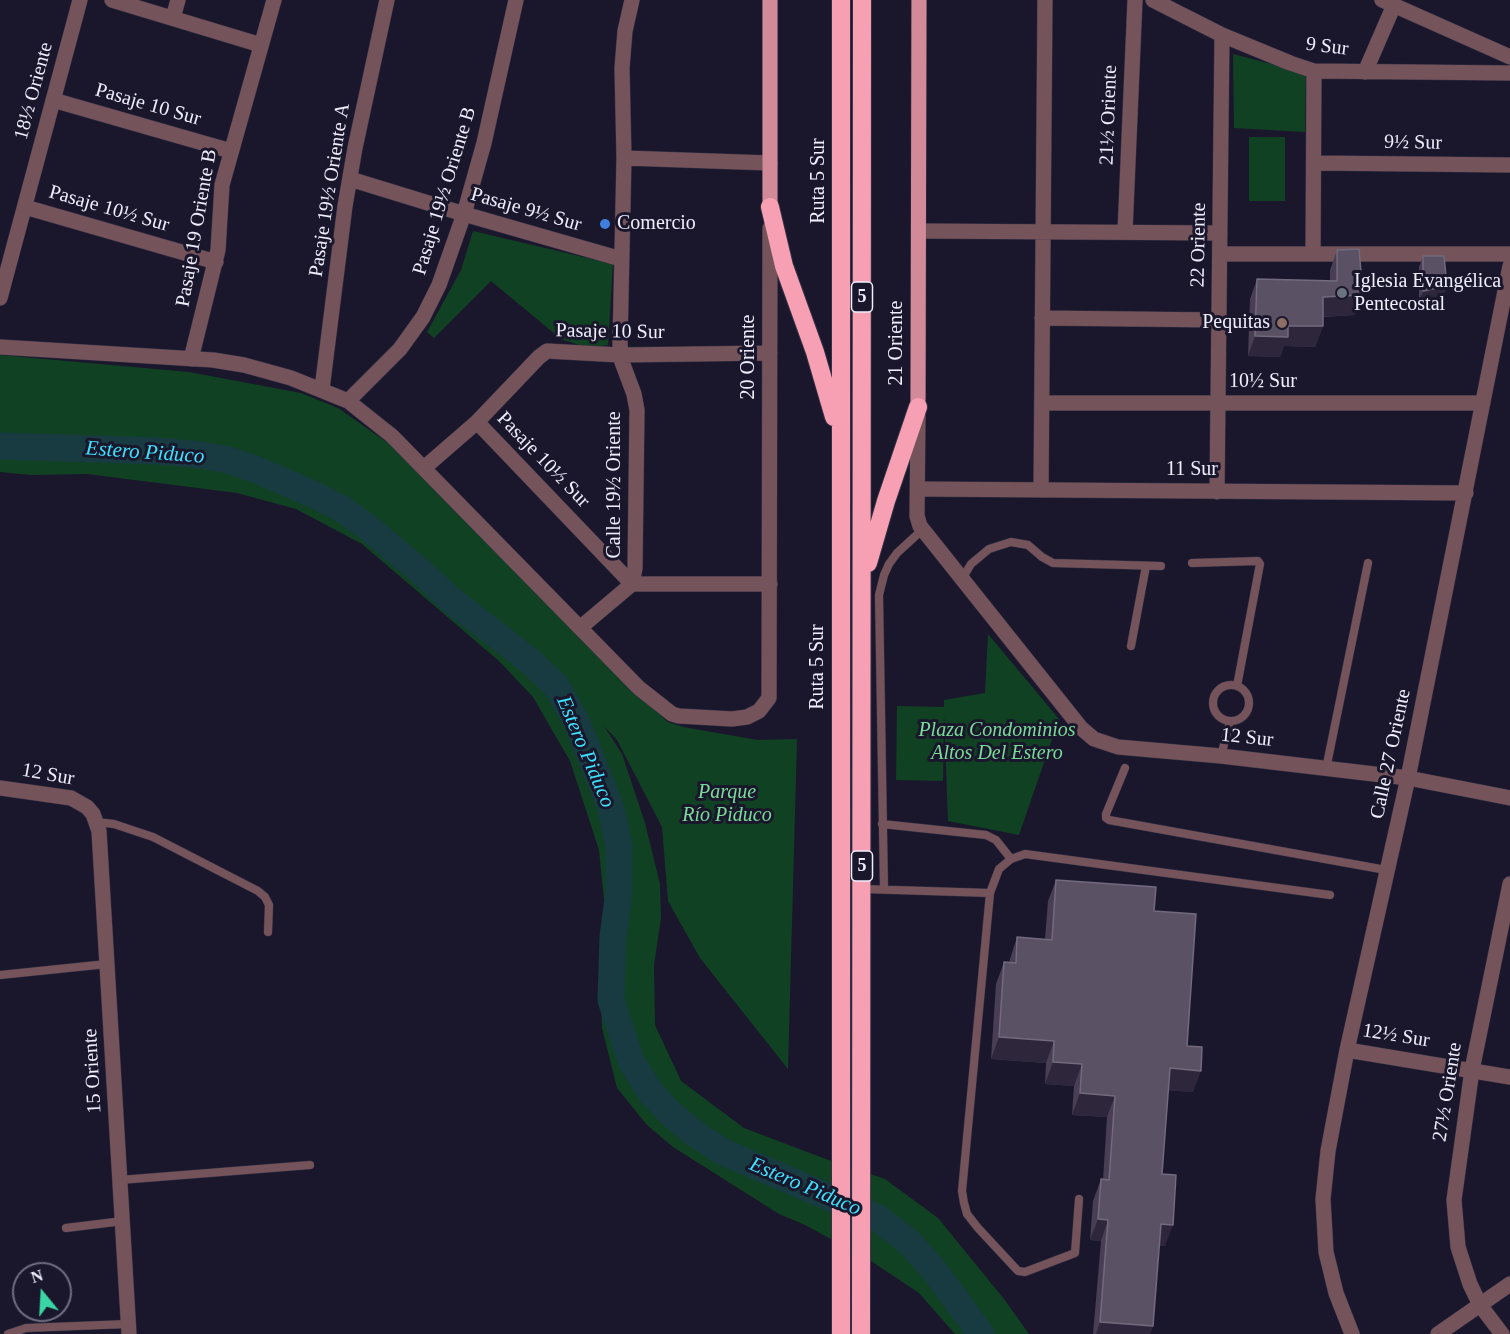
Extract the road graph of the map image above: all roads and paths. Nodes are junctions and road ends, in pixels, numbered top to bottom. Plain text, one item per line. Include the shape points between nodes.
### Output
1 (80, 0) edge
2 (112, 0) edge
3 (178, 0) edge
4 (274, 0) edge
5 (387, 0) edge
6 (516, 0) edge
7 (632, 0) edge
8 (770, 0) edge
9 (841, 0) edge
10 (862, 0) edge
11 (919, 0) edge
12 (1045, 0) edge
13 (1135, 0) edge
14 (1154, 0) edge
15 (1388, 3) edge
16 (173, 18) junction
17 (1222, 34) junction
18 (261, 45) junction
19 (1510, 57) edge
20 (1314, 71) junction
21 (1365, 72) junction
22 (1510, 73) edge
23 (53, 100) junction
24 (231, 151) junction
25 (624, 158) junction
26 (771, 163) junction
27 (1315, 163) junction
28 (1510, 165) edge
29 (350, 179) junction
30 (24, 207) junction
31 (770, 207) junction
32 (464, 214) junction
33 (919, 231) junction
34 (1042, 232) junction
35 (1125, 232) junction
36 (1220, 233) junction
37 (7, 244) edge
38 (1220, 254) junction
39 (1313, 254) junction
40 (1510, 254) edge
41 (621, 259) junction
42 (216, 262) junction
43 (1510, 266) edge
44 (0, 298) edge
45 (1042, 318) junction
46 (1219, 320) junction
47 (0, 347) edge
48 (770, 353) junction
49 (620, 355) junction
50 (191, 359) junction
51 (322, 389) junction
52 (348, 401) junction
53 (1042, 403) junction
54 (1218, 403) junction
55 (1483, 403) junction
56 (918, 407) junction
57 (477, 422) junction
58 (841, 443) junction
59 (424, 468) junction
60 (918, 489) junction
61 (1041, 490) junction
62 (1217, 492) junction
63 (1466, 493) junction
64 (922, 530) junction
65 (1192, 563) dead end
66 (1368, 563) dead end
67 (1146, 566) junction
68 (1161, 566) dead end
69 (961, 580) junction
70 (632, 584) junction
71 (770, 584) junction
72 (862, 594) junction
73 (581, 627) junction
74 (1131, 645) dead end
75 (1020, 650) joint
76 (1237, 686) junction
77 (1230, 721) junction
78 (1221, 756) junction
79 (1125, 768) dead end
80 (1326, 768) junction
81 (1408, 778) junction
82 (0, 788) edge
83 (1510, 798) edge
84 (87, 807) joint
85 (96, 822) junction
86 (882, 824) junction
87 (1011, 859) junction
88 (1386, 870) junction
89 (1510, 884) edge
90 (884, 888) junction
91 (862, 889) junction
92 (990, 893) junction
93 (1329, 895) dead end
94 (268, 932) dead end
95 (107, 964) junction
96 (0, 975) edge
97 (1347, 1050) junction
98 (1472, 1070) junction
99 (1510, 1077) edge
100 (310, 1165) dead end
101 (120, 1180) junction
102 (1079, 1199) dead end
103 (123, 1221) junction
104 (66, 1228) dead end
105 (1510, 1284) edge
106 (1480, 1305) junction
107 (129, 1329) edge
108 (8, 1334) edge
109 (841, 1334) edge
110 (861, 1334) edge
111 (1352, 1334) edge
112 (1438, 1334) edge
113 (1502, 1334) edge

1 - 23 street, 18½ Oriente
2 - 16 street
3 - 16 street
4 - 18 street, Pasaje 19 Oriente B
5 - 29 street, Pasaje 19½ Oriente A
6 - 32 street, Pasaje 19½ Oriente B
7 - 25 street, Calle 19½ Oriente via 623,56
8 - 26 main road, 20 Oriente
9 - 58 highway, Ruta 5 Sur / 5
10 - 72 highway, 5
11 - 33 main road, 21 Oriente
12 - 34 street
13 - 35 street, 21½ Oriente
14 - 17 street, 9 Sur
15 - 19 street
15 - 21 street
16 - 18 street
17 - 20 street, 9 Sur
17 - 36 street, 22 Oriente
18 - 24 street, Pasaje 19 Oriente B
20 - 21 street, 9 Sur
20 - 27 street
21 - 22 street, 9 Sur
23 - 24 street, Pasaje 10 Sur
23 - 30 street, 18½ Oriente
24 - 42 street, Pasaje 19 Oriente B via 220,196
25 - 26 street
25 - 41 street, Calle 19½ Oriente
26 - 31 main road, 20 Oriente
27 - 28 street, 9½ Sur
27 - 39 street
29 - 32 street, Pasaje 9½ Sur
29 - 51 street, Pasaje 19½ Oriente A
30 - 37 street, 18½ Oriente
30 - 42 street, Pasaje 10½ Sur
31 - 48 street, 20 Oriente
31 - 58 highway via 784,266 822,373
32 - 41 street, Pasaje 9½ Sur
32 - 52 street, Pasaje 19½ Oriente B via 439,285 423,317 400,349
33 - 34 street
33 - 56 main road, 21 Oriente
34 - 35 street
34 - 45 street
35 - 36 street
36 - 38 street, 22 Oriente
37 - 44 street, 18½ Oriente
38 - 39 street
38 - 46 street, 22 Oriente
39 - 40 street
41 - 49 street, Calle 19½ Oriente
42 - 50 street, Pasaje 19 Oriente B
43 - 55 street, Calle 27 Oriente
45 - 46 street
45 - 53 street
46 - 54 street, 22 Oriente
47 - 50 street
48 - 49 street, Pasaje 10 Sur
48 - 71 street, 20 Oriente
49 - 57 street, Pasaje 10 Sur via 554,350 543,353
49 - 70 street, Calle 19½ Oriente via 637,410
50 - 51 street via 244,365
51 - 52 street
52 - 59 street
53 - 54 street, 10½ Sur
53 - 61 street
54 - 55 street, 10½ Sur
54 - 62 street, 22 Oriente
55 - 63 street, Calle 27 Oriente
56 - 60 street, 21 Oriente
56 - 72 highway via 876,535
57 - 59 street, Pasaje 10 Sur
57 - 70 street, Pasaje 10½ Sur
58 - 109 highway, Ruta 5 Sur / 5
59 - 73 street
60 - 61 street, 11 Sur
60 - 64 street, 21 Oriente via 917,516
61 - 62 street, 11 Sur
62 - 63 street, 11 Sur
63 - 81 street, Calle 27 Oriente
64 - 69 street, 21 Oriente
64 - 86 lane via 889,564 879,594
65 - 76 lane via 1260,564
66 - 80 lane
67 - 68 lane
67 - 69 lane via 1053,563 1028,545 1011,542 989,549 971,564
67 - 74 lane
69 - 75 street, 21 Oriente
70 - 71 street
70 - 73 street, Calle 19½ Oriente
71 - 73 street, 20 Oriente via 769,698 759,711 747,717 672,714 639,688
72 - 91 highway, 5
75 - 78 street, 12 Sur via 1082,728 1101,743
76 - 77 lane via 1245,692 1249,706 1244,715
76 - 77 lane via 1222,687 1214,699 1217,714
77 - 78 lane
78 - 80 street, 12 Sur
79 - 88 lane via 1106,814 1109,820
80 - 81 street, 12 Sur
81 - 83 street, 12 Sur
81 - 88 street, Calle 27 Oriente
82 - 84 street, 12 Sur via 71,798
84 - 85 street, 15 Oriente
85 - 94 lane via 153,837 258,891 269,905
85 - 95 street, 15 Oriente
86 - 87 lane via 986,835 996,840
86 - 90 lane
87 - 92 lane via 999,869
87 - 93 lane via 1025,854
88 - 97 street, Calle 27 Oriente
89 - 98 street, 27½ Oriente
90 - 91 lane
90 - 92 lane
91 - 110 highway, 5
92 - 102 lane via 964,1203 978,1228 1018,1271 1025,1272 1075,1253
95 - 96 lane
95 - 101 street, 15 Oriente
97 - 98 street, 12½ Sur
97 - 111 street, Calle 27 Oriente via 1324,1175 1323,1225 1336,1293
98 - 99 street, 12½ Sur
98 - 106 street, 27½ Oriente via 1456,1174 1455,1222 1458,1247
100 - 101 lane
101 - 103 street, 15 Oriente
103 - 104 lane
103 - 107 street, 15 Oriente
105 - 106 street
106 - 112 street
106 - 113 street, 27½ Oriente
107 - 108 lane via 26,1328

